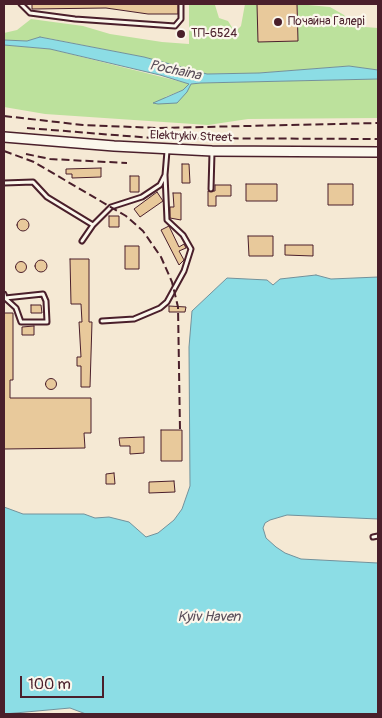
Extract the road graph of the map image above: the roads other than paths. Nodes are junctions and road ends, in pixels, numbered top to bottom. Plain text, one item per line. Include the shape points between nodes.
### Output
1 (21, 4) edge
2 (181, 4) edge
3 (4, 138) edge
4 (167, 149) junction
5 (212, 151) junction
6 (378, 152) edge
7 (165, 175) junction
8 (4, 183) edge
9 (212, 189) dead end
10 (92, 225) junction
11 (82, 241) dead end
12 (4, 296) edge
13 (102, 321) dead end
14 (378, 536) edge
15 (373, 537) dead end

1 - 2 lane via 30,13 175,26 181,19
3 - 4 street, Elektrykiv Street
4 - 5 street, Elektrykiv Street
4 - 7 lane
5 - 6 street, Elektrykiv Street
5 - 9 lane
7 - 10 lane via 160,186 142,197 111,207
7 - 13 lane via 167,220 183,235 191,249 184,272 160,308 134,319
8 - 10 lane via 33,182 47,197
10 - 11 lane
12 - 12 lane via 43,294 47,322 21,322 16,308
14 - 15 lane

